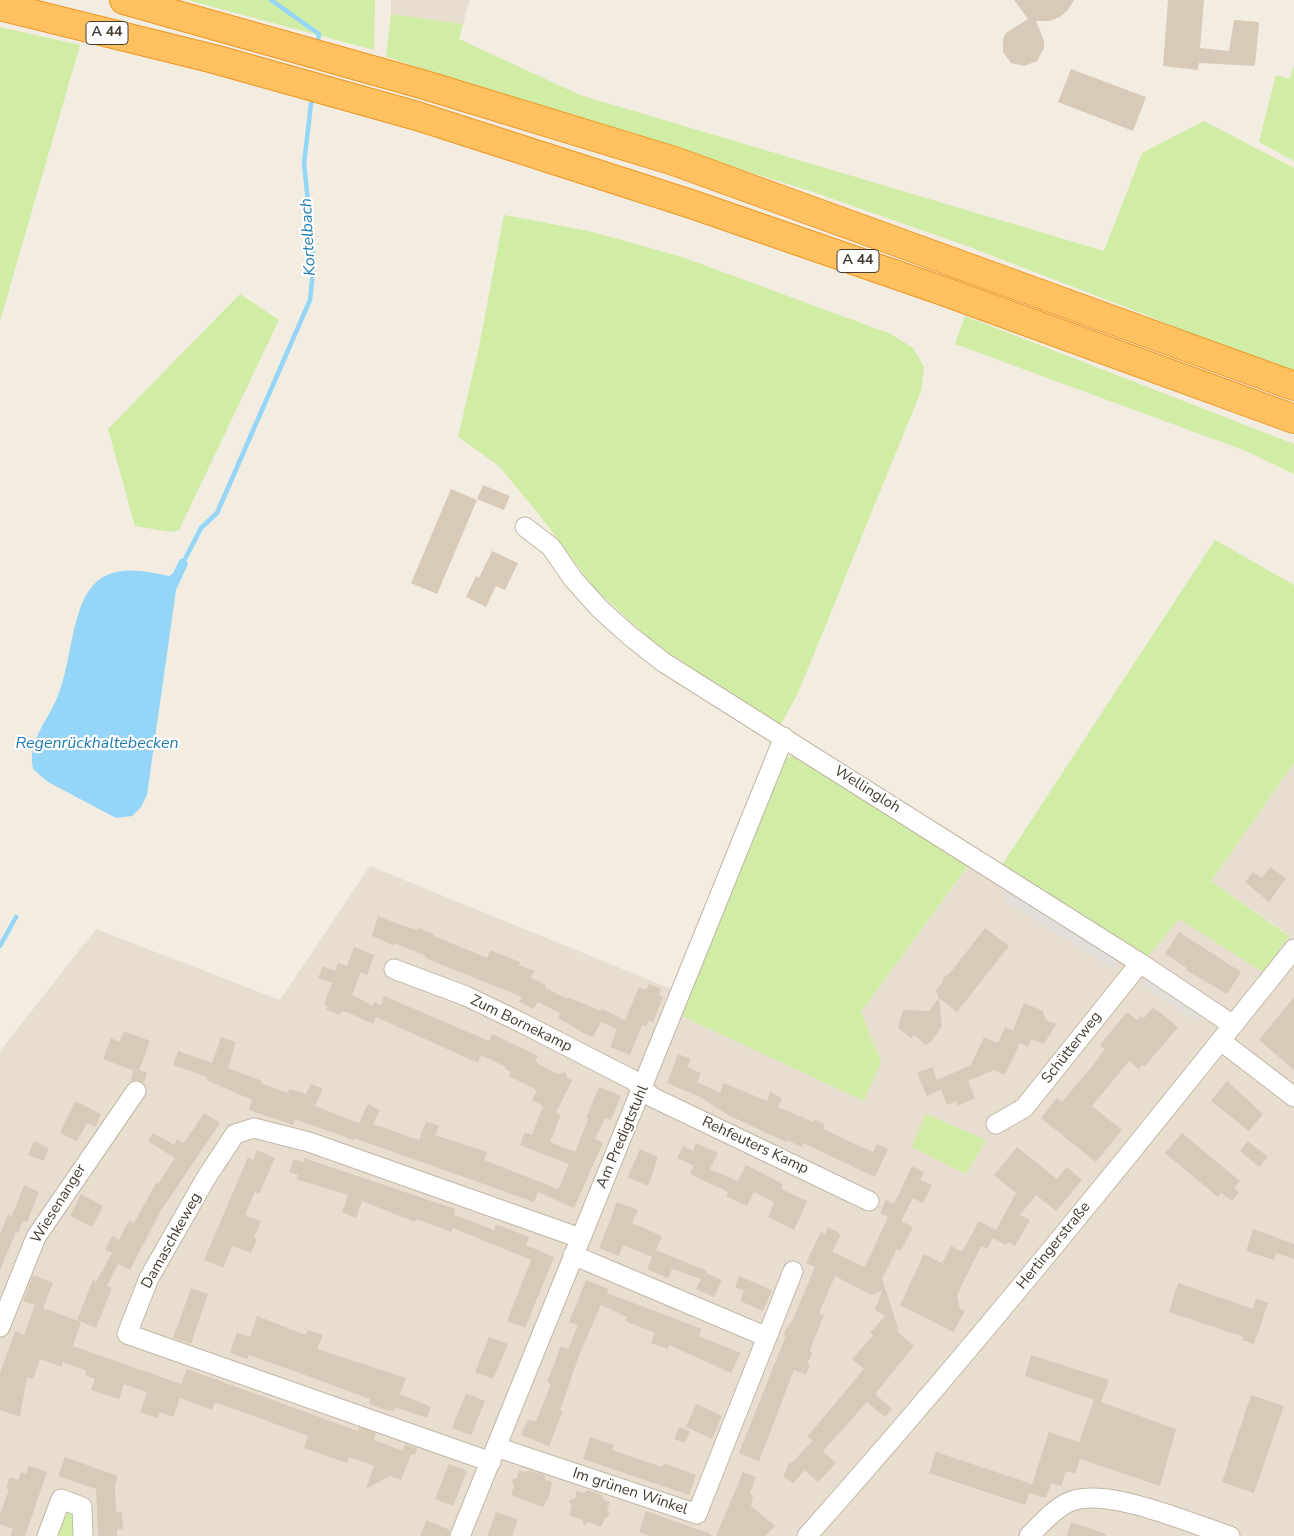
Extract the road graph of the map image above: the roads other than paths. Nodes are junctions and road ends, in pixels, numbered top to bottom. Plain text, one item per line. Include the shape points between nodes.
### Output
1 (124, 0) edge
2 (0, 6) edge
3 (1294, 386) edge
4 (1294, 419) edge
5 (525, 527) dead end
6 (784, 737) junction
7 (1294, 949) edge
8 (1140, 963) junction
9 (394, 969) dead end
10 (1233, 1025) junction
11 (1221, 1041) junction
12 (643, 1090) junction
13 (136, 1091) dead end
14 (1294, 1097) edge
15 (996, 1124) dead end
16 (869, 1201) dead end
17 (576, 1247) junction
18 (793, 1271) dead end
19 (0, 1327) edge
20 (767, 1337) junction
21 (494, 1455) junction
22 (47, 1536) edge
23 (83, 1536) edge
24 (460, 1536) edge
25 (807, 1536) edge
26 (1029, 1536) edge
27 (1230, 1536) edge

1 - 3 highway, A 44 via 426,85 674,161
2 - 4 highway, A 44 via 214,60 416,116 691,204 934,287
5 - 6 street, Wellingloh via 551,547 573,579 630,636 663,662
6 - 8 street, Wellingloh
6 - 12 street, Am Predigtstuhl
7 - 10 street, Hertingerstraße
8 - 10 street, Wellingloh
8 - 15 street, Schütterweg via 1024,1108
9 - 12 street, Zum Bornekamp via 466,996 633,1080
10 - 11 street, Hertingerstraße
11 - 14 street
11 - 25 street, Hertingerstraße via 909,1422
12 - 16 street, Rehfeuters Kamp
12 - 17 street, Am Predigtstuhl
13 - 19 street, Wiesenanger via 36,1237
17 - 20 street
17 - 21 street, Am Predigtstuhl
17 - 21 street, Damaschkeweg via 336,1151 254,1128 235,1134 206,1178 149,1278 127,1334
18 - 20 street, Im grünen Winkel
20 - 21 street, Im grünen Winkel via 697,1514
21 - 24 street, Am Predigtstuhl
22 - 23 street via 61,1499 82,1507
26 - 27 street via 1066,1503 1086,1497 1116,1500

